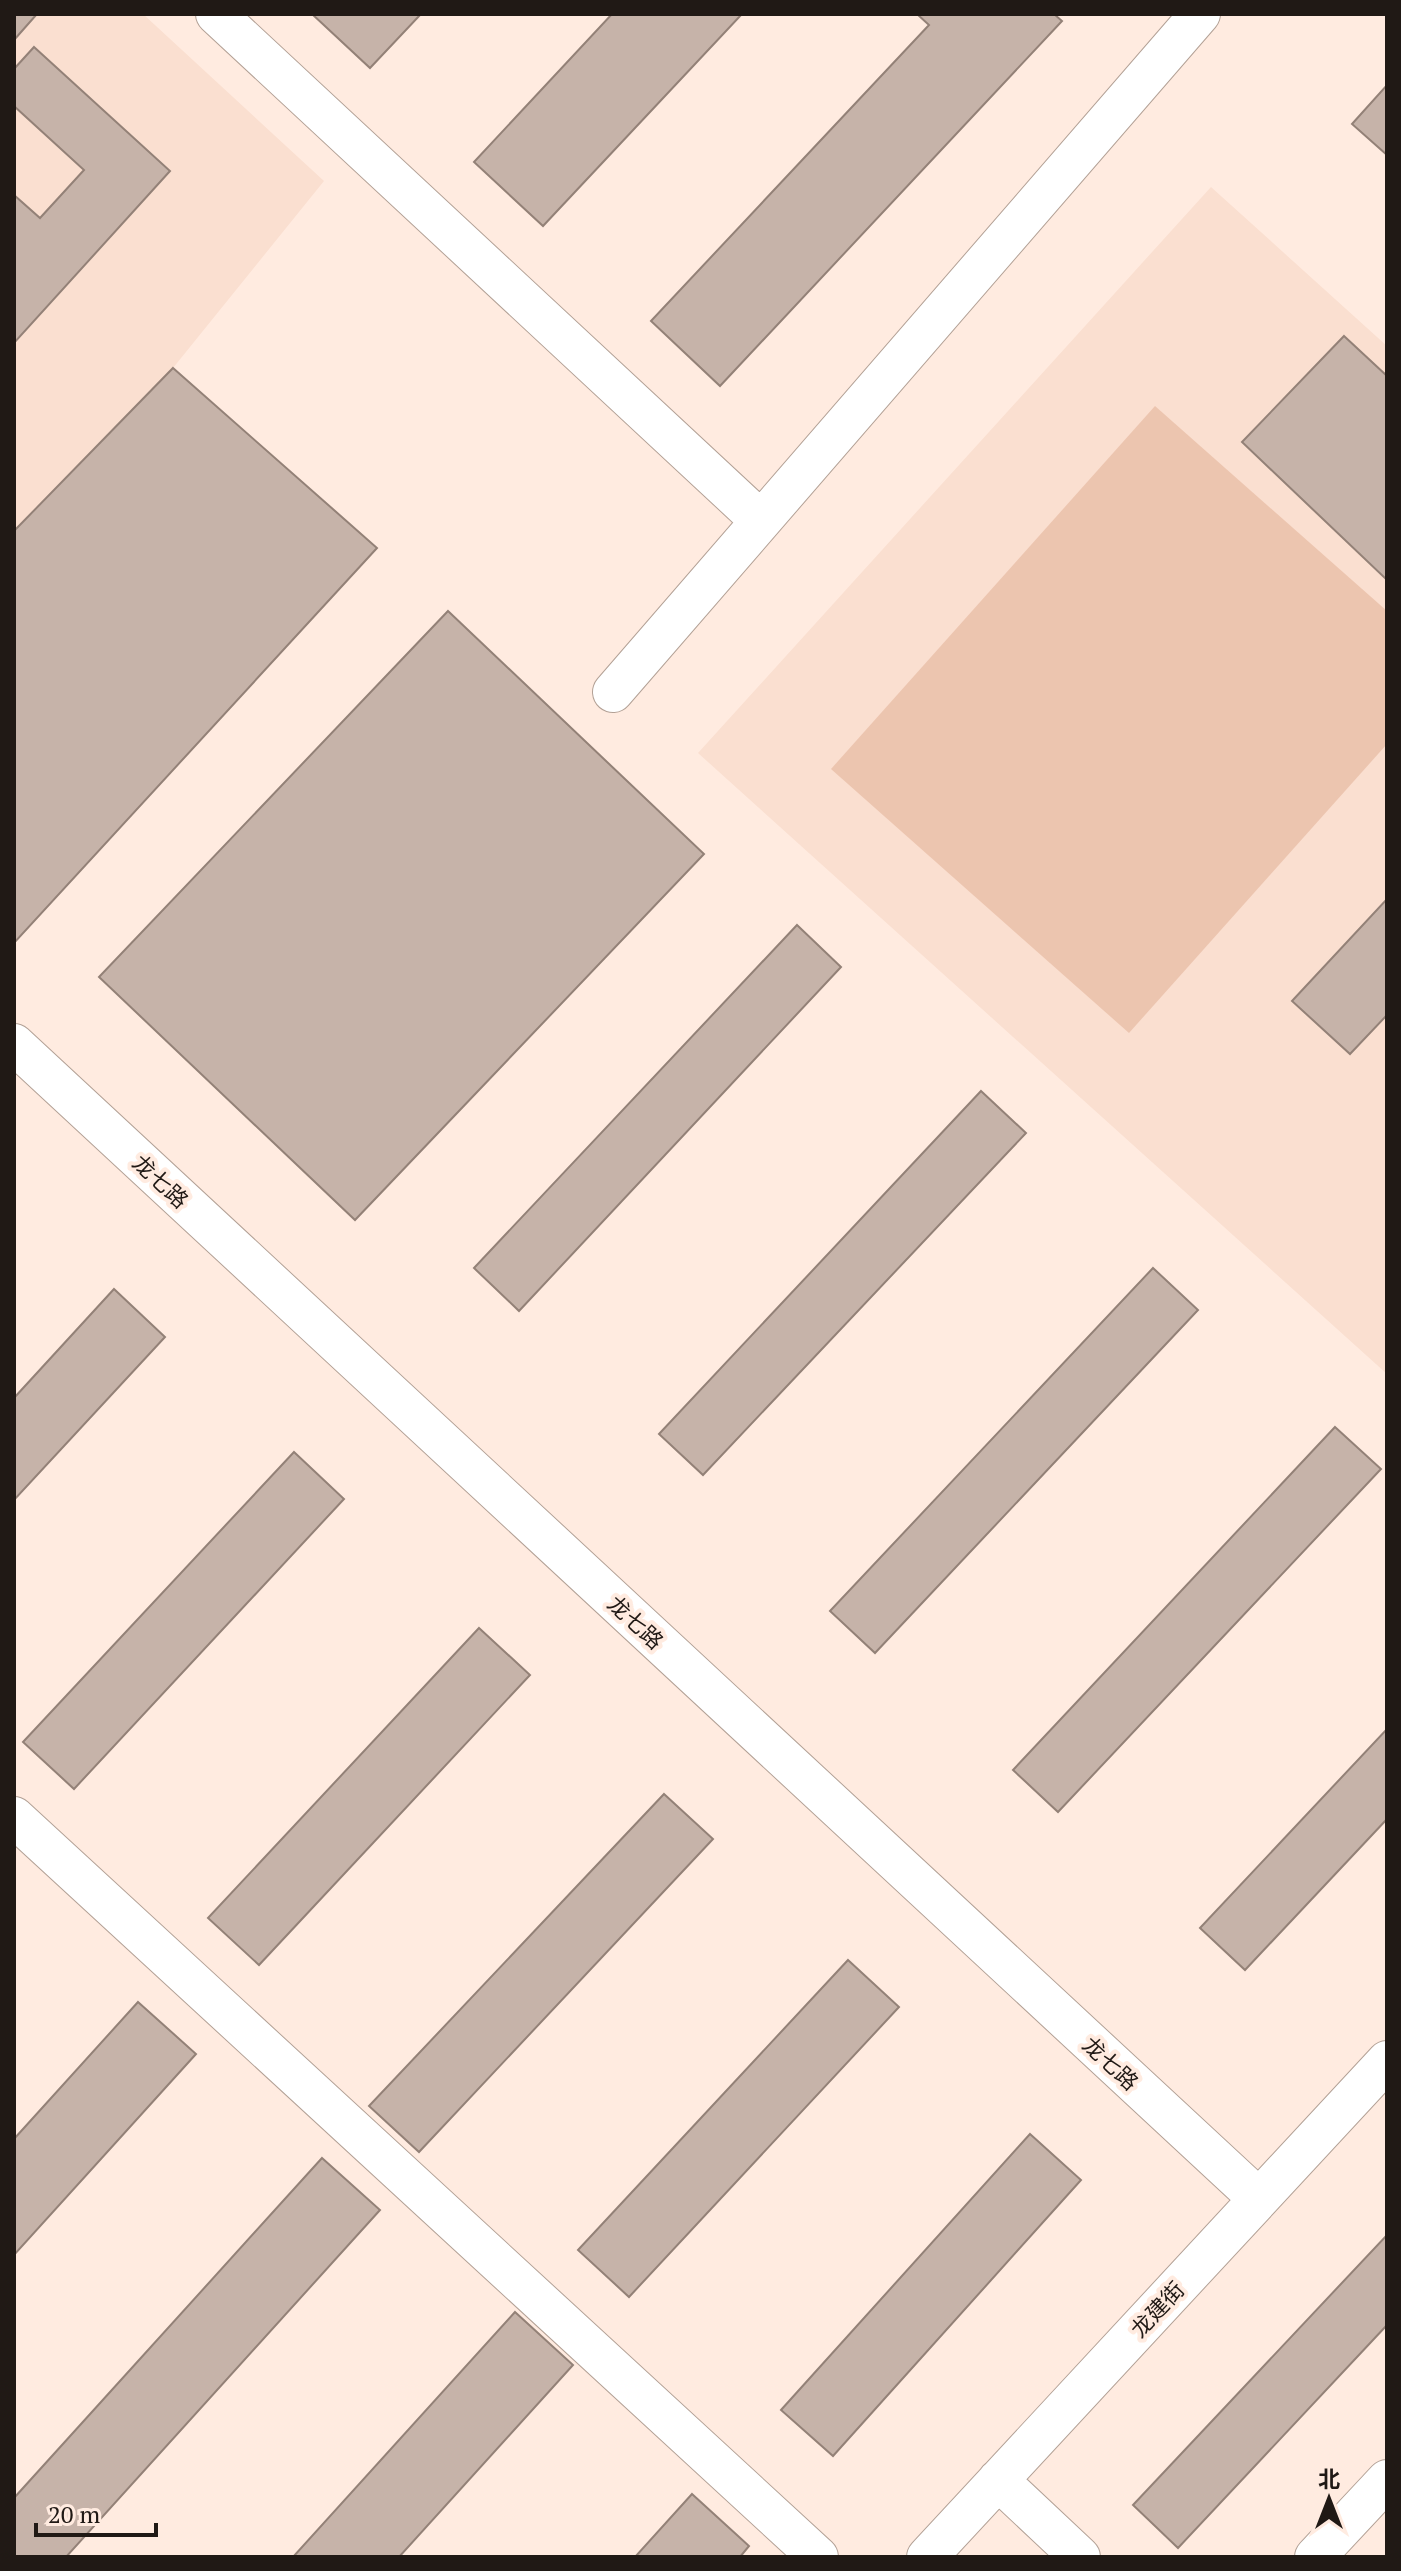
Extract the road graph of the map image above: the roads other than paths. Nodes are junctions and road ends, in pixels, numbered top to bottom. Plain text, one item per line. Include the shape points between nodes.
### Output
1 (216, 14) edge
2 (1200, 14) edge
3 (761, 521) junction
4 (613, 692) dead end
5 (14, 1044) edge
6 (14, 1817) edge
7 (1387, 2061) edge
8 (1259, 2199) junction
9 (998, 2480) junction
10 (1387, 2480) edge
11 (818, 2557) edge
12 (927, 2557) edge
13 (1080, 2557) edge
14 (1315, 2557) edge

1 - 3 street
2 - 3 street
3 - 4 street
5 - 8 street, 龙七路
6 - 11 street
7 - 8 street, 龙建街
8 - 9 street, 龙建街
9 - 12 street, 龙建街
9 - 13 street
10 - 14 street

